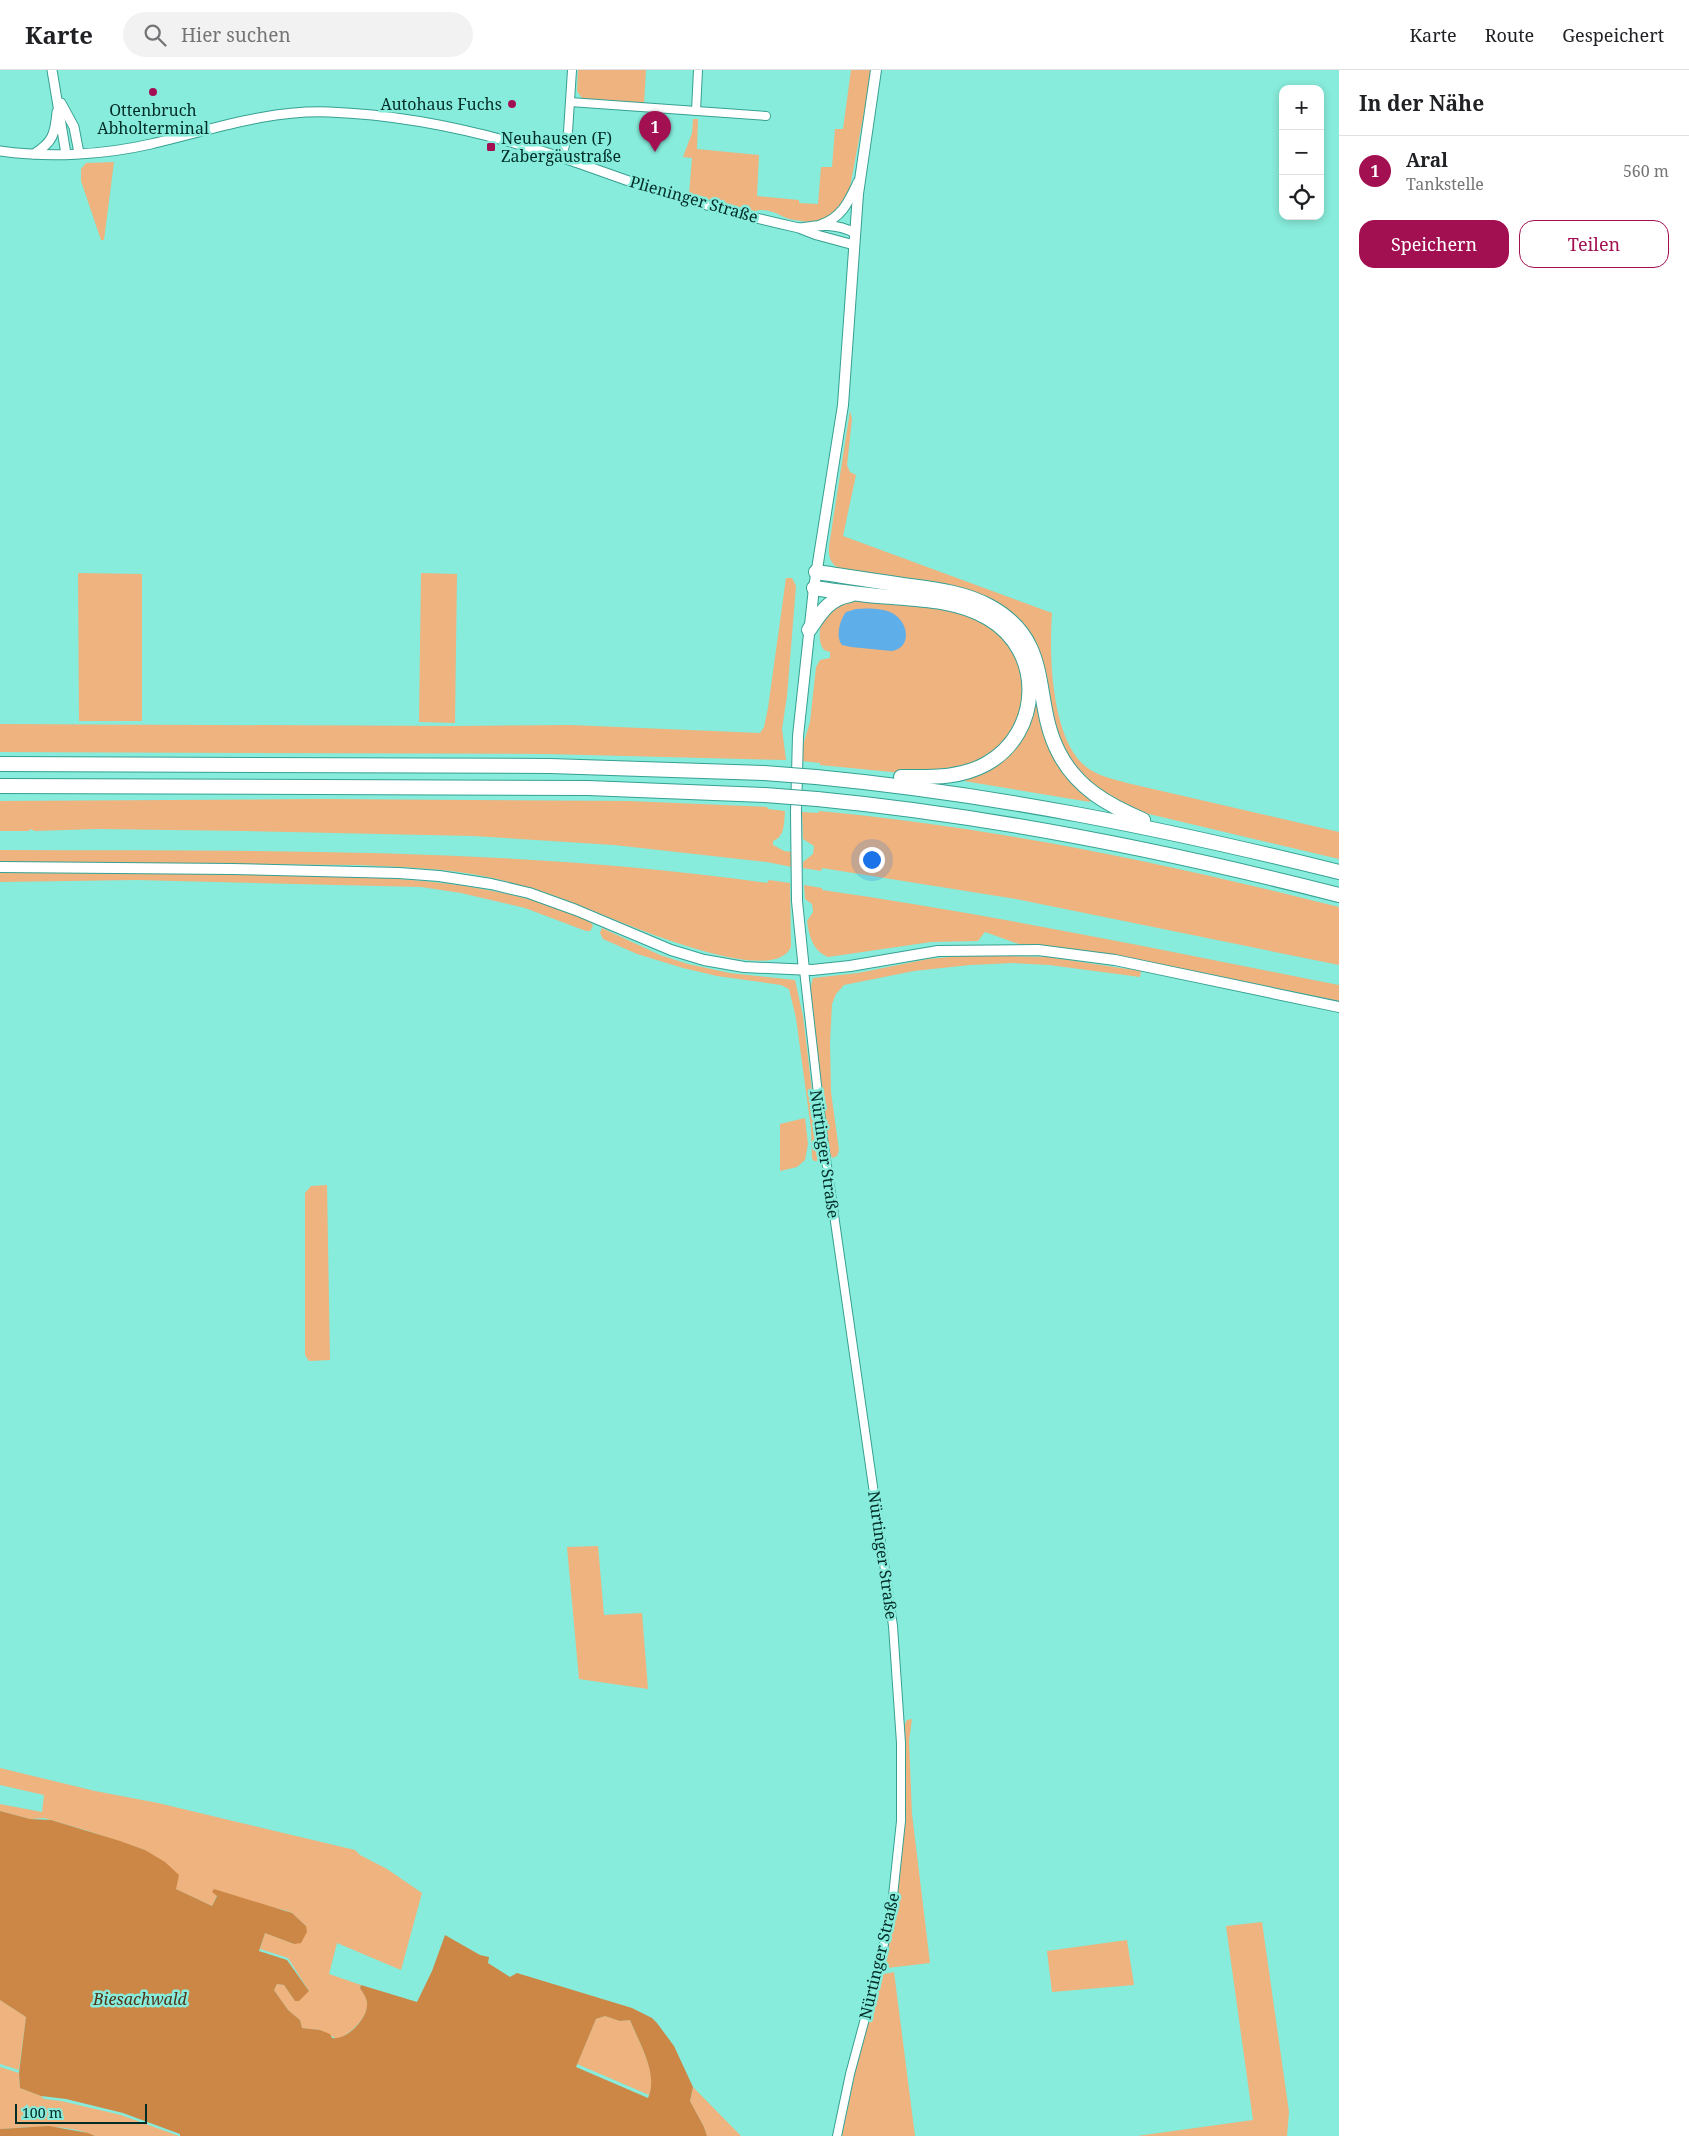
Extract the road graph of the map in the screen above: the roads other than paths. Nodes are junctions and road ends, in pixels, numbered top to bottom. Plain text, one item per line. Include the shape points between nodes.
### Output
1 (52, 70) edge
2 (572, 70) edge
3 (698, 70) edge
4 (876, 70) edge
5 (58, 99) junction
6 (570, 102) junction
7 (696, 111) junction
8 (766, 116) dead end
9 (0, 150) edge
10 (79, 153) junction
11 (34, 154) junction
12 (66, 154) junction
13 (562, 158) junction
14 (859, 179) junction
15 (820, 225) junction
16 (799, 228) junction
17 (855, 233) junction
18 (854, 245) junction
19 (816, 572) junction
20 (814, 588) junction
21 (858, 594) junction
22 (809, 630) junction
23 (0, 764) edge
24 (850, 780) junction
25 (0, 786) edge
26 (55, 786) junction
27 (0, 794) edge
28 (1174, 832) junction
29 (0, 868) edge
30 (1339, 872) edge
31 (1339, 895) edge
32 (804, 970) junction
33 (1339, 1006) edge
34 (837, 2136) edge

1 - 5 street
2 - 6 street
3 - 7 street
4 - 14 main road
5 - 10 street via 74,127
5 - 11 street via 53,135 48,144
5 - 12 street
6 - 7 street
6 - 13 street
7 - 8 street
9 - 11 street, Plieninger Straße
10 - 12 street, Plieninger Straße
10 - 13 street, Plieninger Straße via 140,147 260,116 327,112 442,127
11 - 12 street, Plieninger Straße
13 - 16 street, Plieninger Straße via 662,192
14 - 15 street via 845,208
14 - 17 main road
15 - 16 street, Plieninger Straße
15 - 17 street, Plieninger Straße via 843,227
16 - 18 street, Plieninger Straße
17 - 18 main road
18 - 19 main road via 844,393
19 - 20 main road
19 - 28 highway via 953,593 982,603 1006,617 1034,654 1050,731 1068,768 1087,789 1109,805
20 - 21 highway
20 - 22 main road
21 - 22 highway via 840,597 830,603
21 - 24 highway via 952,605 989,618 1008,634 1019,649 1028,672 1030,698 1024,723 1012,742 981,767 939,777
22 - 32 main road via 797,759 797,905
23 - 24 highway, bridge via 649,768
24 - 28 highway via 1003,800
25 - 26 highway
26 - 27 highway
26 - 31 highway, bridge via 588,788 817,799 944,813 1086,836
28 - 30 highway
29 - 32 main road via 344,871 455,878 546,899 697,958 753,968
32 - 33 main road via 948,950 1038,950 1115,960
32 - 34 street, Nürtinger Straße via 822,1138 892,1617 901,1737 901,1821 892,1905

